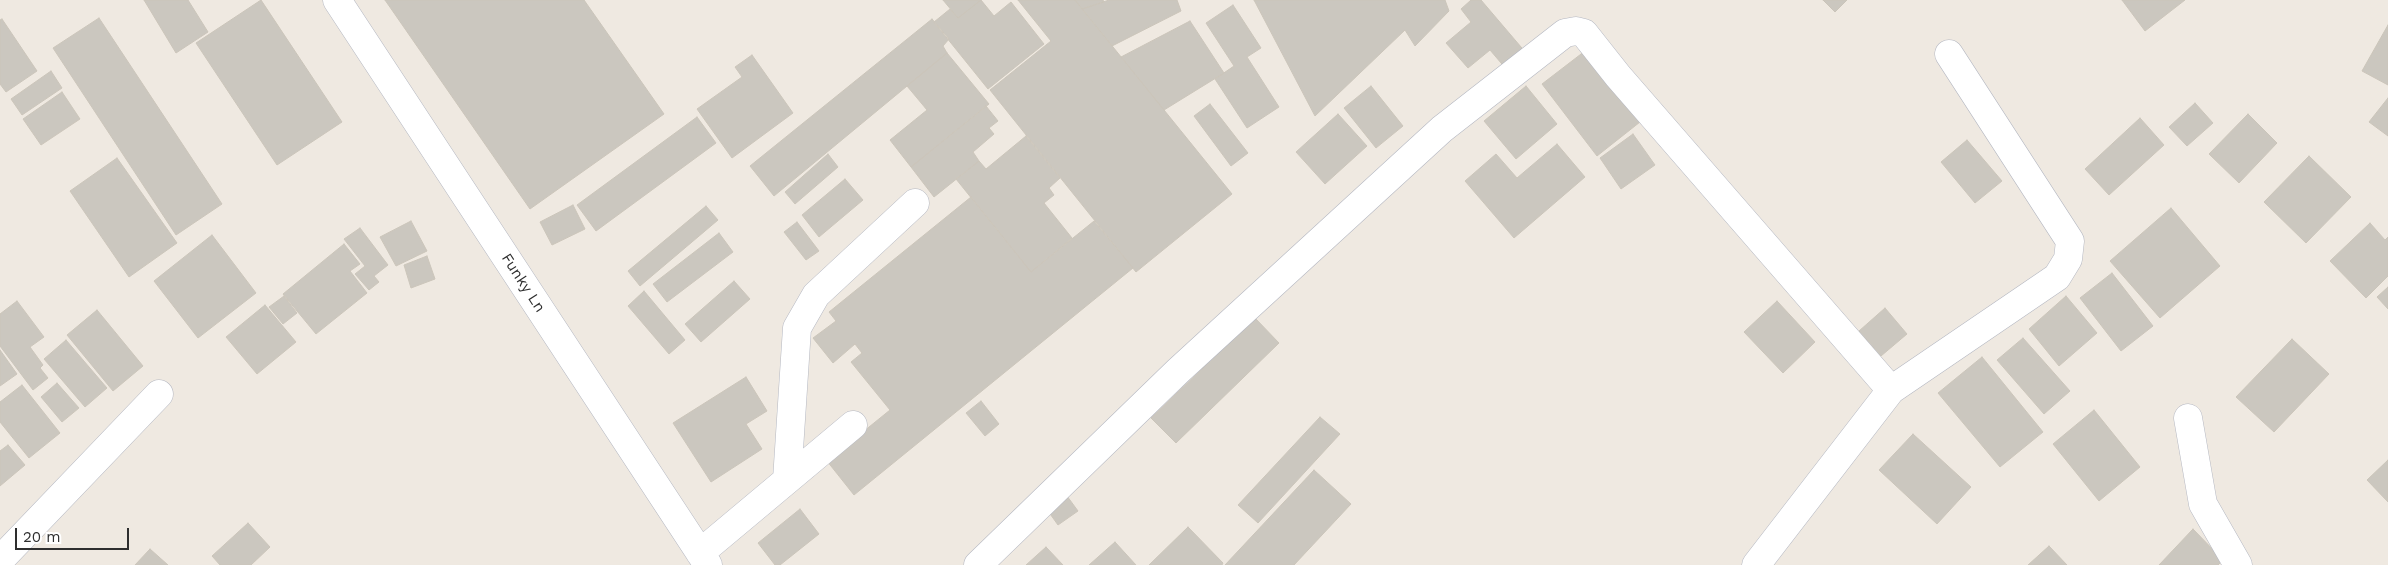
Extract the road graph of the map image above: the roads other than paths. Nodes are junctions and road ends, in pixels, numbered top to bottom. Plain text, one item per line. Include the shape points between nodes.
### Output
1 (338, 0) edge
2 (1949, 54) dead end
3 (916, 203) dead end
4 (1891, 390) junction
5 (160, 394) dead end
6 (2188, 418) dead end
7 (853, 426) dead end
8 (787, 480) junction
9 (704, 559) edge
10 (0, 560) edge
11 (978, 565) edge
12 (1756, 565) edge
13 (2238, 565) edge

1 - 9 street, Funky Ln
2 - 4 street via 2070,241 2068,259 2057,277
3 - 8 street via 816,295 797,328
4 - 11 street via 1584,33 1565,33 1442,129 1178,372
4 - 12 street
5 - 10 street
6 - 13 street via 2203,504
7 - 8 street
8 - 9 street

